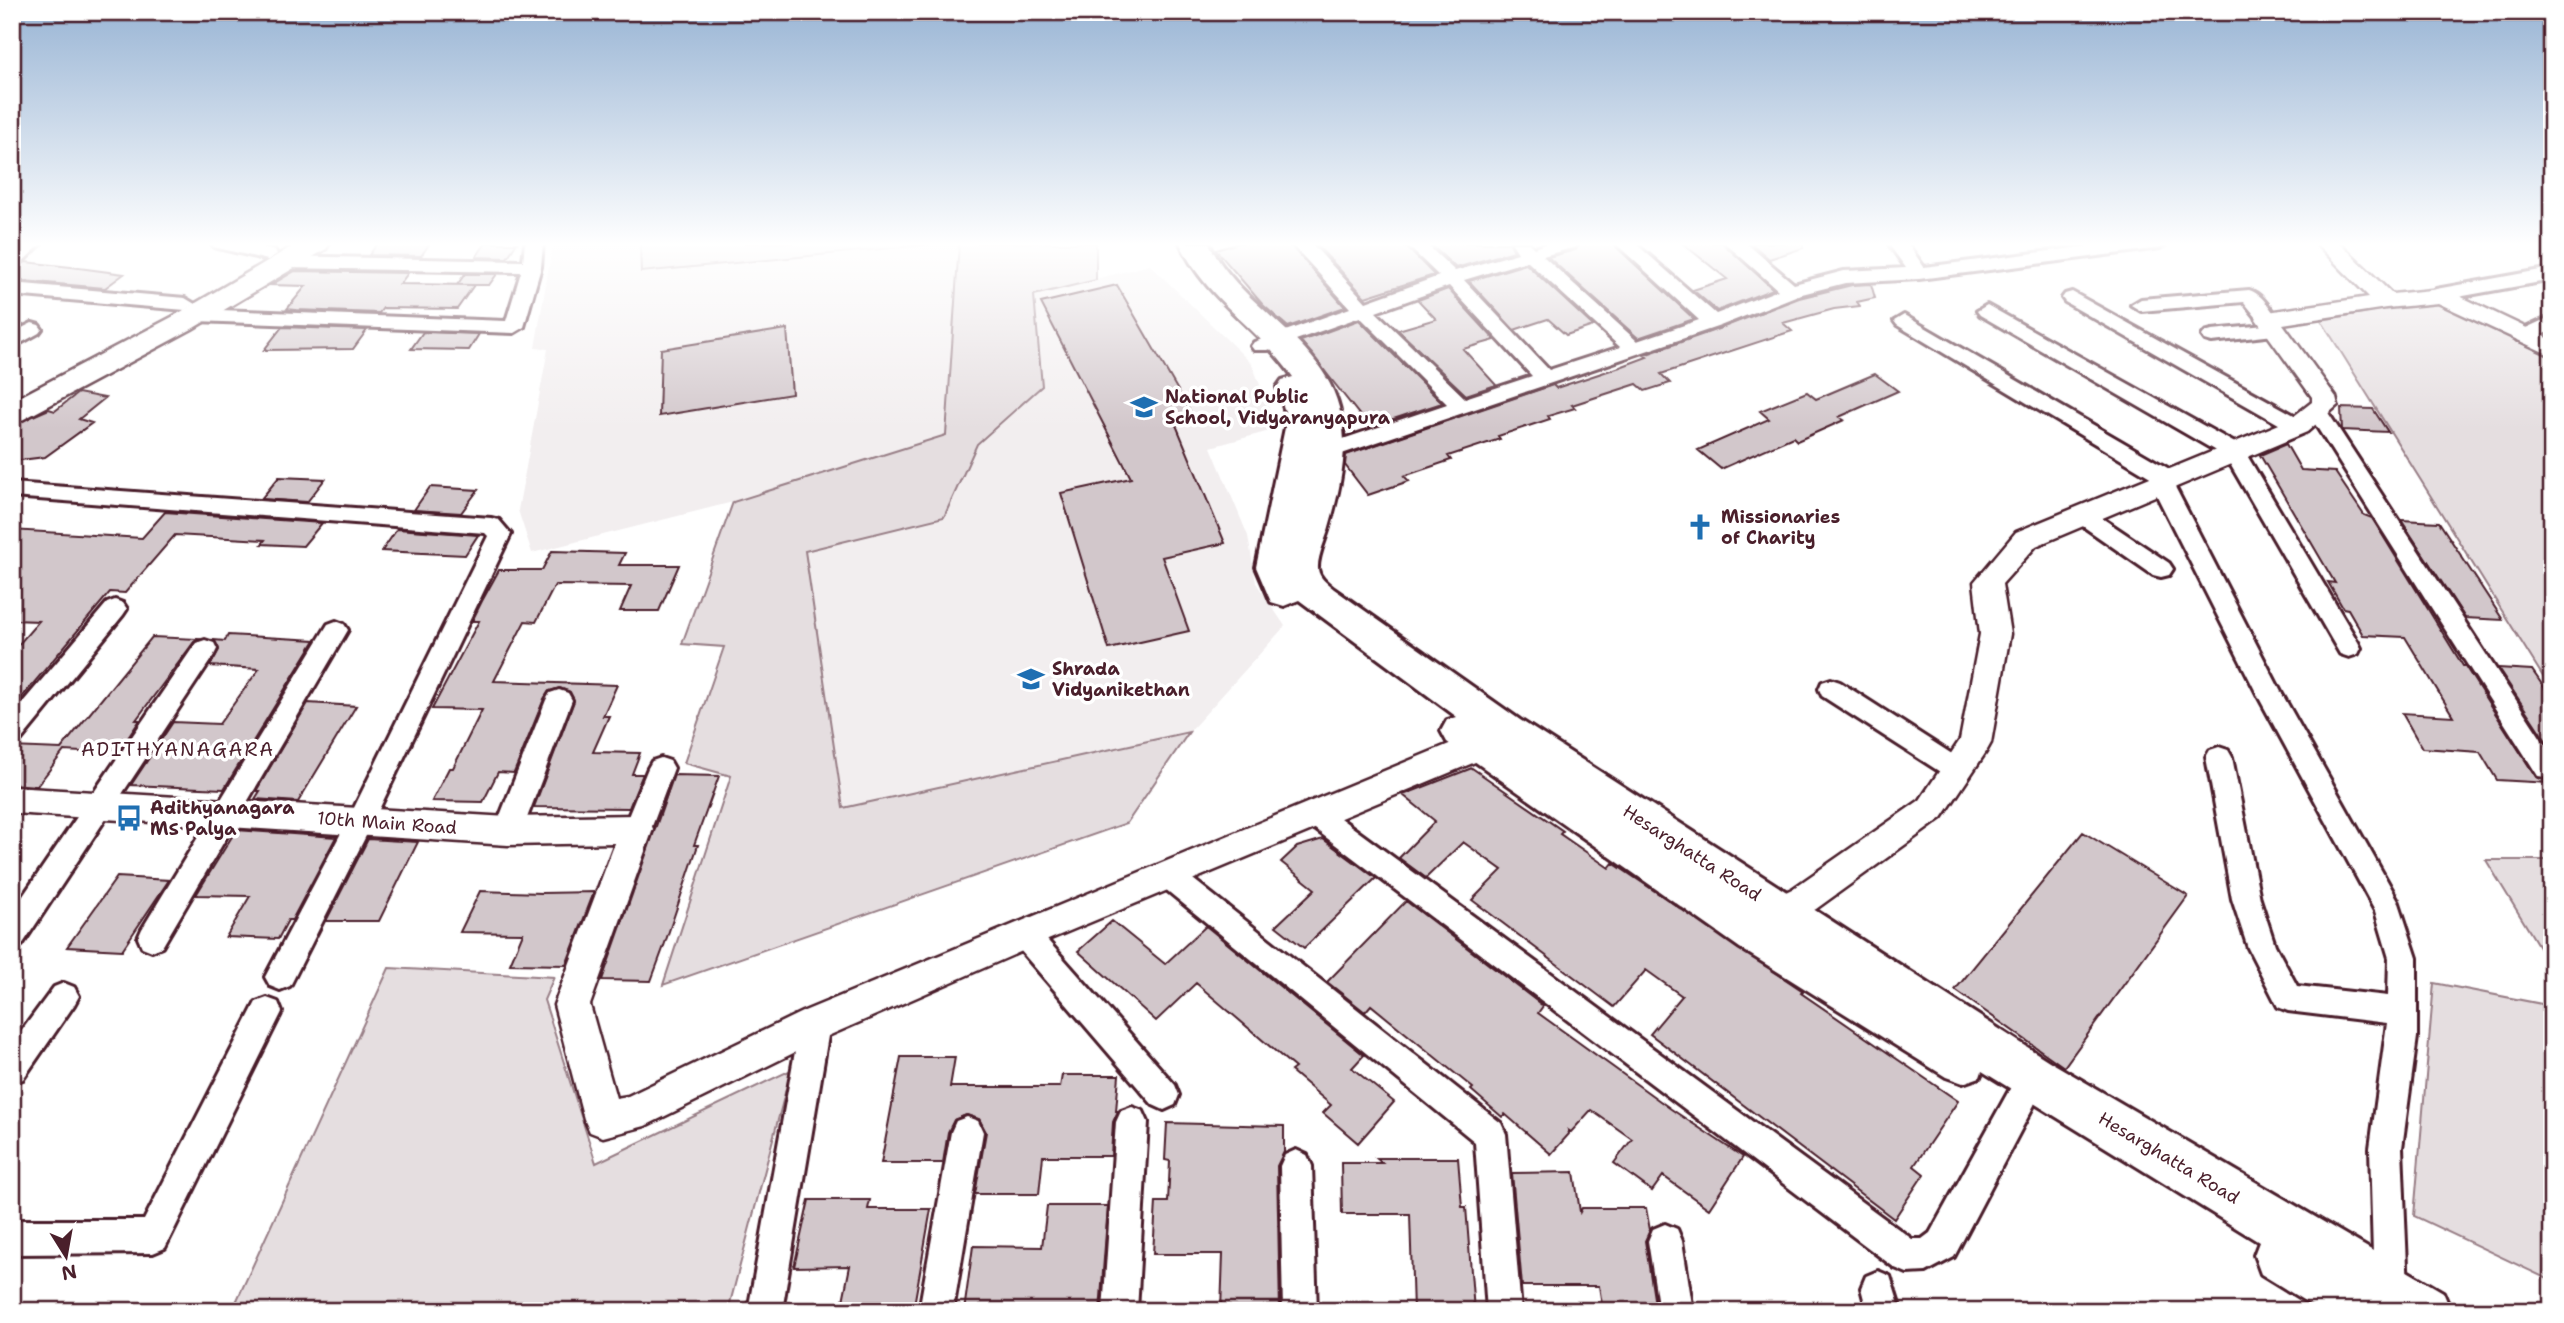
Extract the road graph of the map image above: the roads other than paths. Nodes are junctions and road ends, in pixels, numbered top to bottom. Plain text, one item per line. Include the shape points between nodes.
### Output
1 (153, 305) edge
2 (198, 305) edge
3 (521, 305) edge
4 (1225, 305) edge
5 (1238, 305) edge
6 (1358, 305) edge
7 (1378, 305) edge
8 (1477, 305) edge
9 (1585, 305) edge
10 (1694, 305) edge
11 (1756, 305) edge
12 (2084, 305) edge
13 (2141, 305) dead end
14 (2144, 305) edge
15 (2256, 305) edge
16 (2367, 305) edge
17 (2457, 305) edge
18 (191, 309) junction
19 (1363, 310) junction
20 (1987, 311) dead end
21 (1904, 321) dead end
22 (1713, 322) junction
23 (2552, 322) edge
24 (2272, 324) junction
25 (32, 329) dead end
26 (2212, 336) dead end
27 (2524, 336) junction
28 (12, 342) edge
29 (1271, 344) junction
30 (1633, 348) junction
31 (2552, 349) edge
32 (1544, 377) junction
33 (12, 395) edge
34 (1462, 407) junction
35 (12, 412) edge
36 (2308, 420) junction
37 (1327, 452) junction
38 (2234, 452) junction
39 (2165, 481) junction
40 (12, 490) edge
41 (2082, 515) junction
42 (2161, 569) dead end
43 (115, 609) dead end
44 (336, 631) dead end
45 (2349, 648) dead end
46 (205, 649) dead end
47 (1831, 689) dead end
48 (559, 700) dead end
49 (12, 733) edge
50 (1494, 739) junction
51 (2219, 757) dead end
52 (662, 768) dead end
53 (2547, 769) dead end
54 (1957, 771) junction
55 (12, 800) edge
56 (99, 805) junction
57 (229, 813) junction
58 (1316, 815) junction
59 (360, 822) junction
60 (637, 830) junction
61 (508, 831) junction
62 (1169, 876) junction
63 (1768, 923) junction
64 (1024, 934) junction
65 (12, 936) edge
66 (152, 938) dead end
67 (280, 977) dead end
68 (64, 996) dead end
69 (267, 1012) dead end
70 (2403, 1012) junction
71 (816, 1024) junction
72 (12, 1069) edge
73 (1164, 1095) dead end
74 (2022, 1097) junction
75 (1132, 1122) dead end
76 (967, 1132) dead end
77 (1296, 1166) dead end
78 (12, 1237) edge
79 (1665, 1241) dead end
80 (2395, 1304) edge
81 (765, 1311) edge
82 (936, 1311) edge
83 (1120, 1311) edge
84 (1300, 1311) edge
85 (1504, 1311) edge
86 (1676, 1311) edge

1 - 18 street
2 - 18 main road
3 - 18 street via 514,327
4 - 29 main road, Hesarghatta Road
5 - 29 main road, Hesarghatta Road
6 - 19 street
7 - 19 street
8 - 32 street
9 - 30 street
10 - 22 street
11 - 22 street
12 - 36 street
13 - 14 street
15 - 24 street
16 - 24 street
17 - 27 street
18 - 33 main road
18 - 35 main road via 101,368
19 - 29 street
19 - 34 street
20 - 38 street
21 - 39 street
22 - 30 street
23 - 27 street
24 - 26 street
24 - 36 street via 2324,397 2325,405
25 - 28 street
27 - 31 street
29 - 37 main road, Hesarghatta Road via 1305,370 1320,397
29 - 50 main road, Hesarghatta Road via 1298,397 1303,418 1274,567 1282,591 1308,620
30 - 32 street
32 - 34 street
34 - 37 street
36 - 38 street
36 - 53 street
37 - 50 main road, Hesarghatta Road via 1300,568 1306,585
38 - 39 street
38 - 45 street
39 - 41 street
39 - 70 street via 2270,696 2388,909 2403,958
40 - 59 street via 491,526 500,534
41 - 42 street
41 - 54 street via 2026,539 1988,582 1996,634 1975,743
43 - 49 street
44 - 57 street
46 - 56 street
47 - 54 street
48 - 61 street
50 - 58 street
50 - 63 main road, Hesarghatta Road
51 - 70 street via 2246,898 2262,948 2288,998
52 - 60 street
54 - 63 street via 1931,809
55 - 56 street, 10th Main Road
56 - 57 street, 10th Main Road
56 - 65 street
57 - 59 street, 10th Main Road
57 - 66 street
58 - 62 street
58 - 74 street via 1907,1256 1926,1255 1941,1245
59 - 61 street, 10th Main Road
59 - 67 street
60 - 61 street, 10th Main Road
60 - 71 street via 572,1005 603,1119 632,1113
62 - 64 street
62 - 85 street via 1490,1134
63 - 74 main road, Hesarghatta Road
63 - 80 main road, Hesarghatta Road via 2032,1077
64 - 71 street
64 - 73 street
68 - 72 street
69 - 78 street via 153,1236
70 - 80 street via 2386,1148
71 - 81 street
74 - 80 main road, Hesarghatta Road
75 - 83 street
76 - 82 street
77 - 84 street
79 - 86 street

